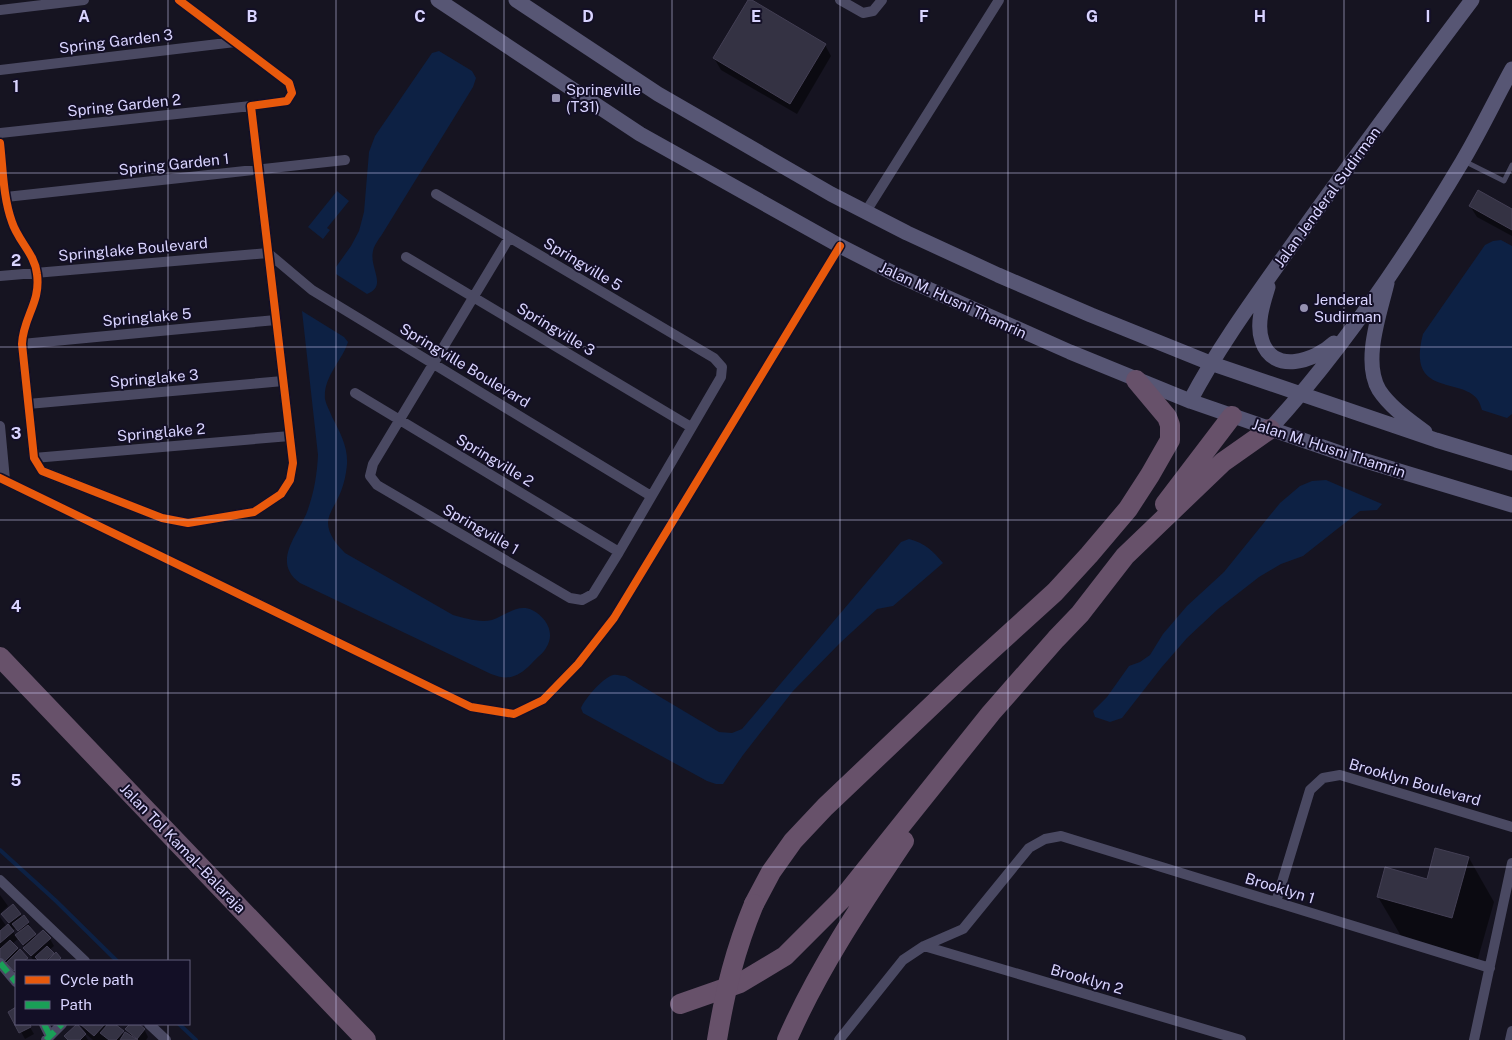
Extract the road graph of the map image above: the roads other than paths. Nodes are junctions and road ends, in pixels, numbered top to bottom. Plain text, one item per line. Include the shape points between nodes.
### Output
1 (84, 0) edge
2 (179, 0) edge
3 (438, 0) edge
4 (516, 0) edge
5 (840, 0) edge
6 (882, 0) edge
7 (1000, 0) edge
8 (1472, 0) edge
9 (0, 10) edge
10 (235, 42) junction
11 (1512, 69) edge
12 (0, 70) edge
13 (251, 106) junction
14 (0, 133) edge
15 (0, 143) edge
16 (345, 160) dead end
17 (1463, 160) junction
18 (1512, 165) edge
19 (258, 170) junction
20 (436, 194) dead end
21 (6, 197) junction
22 (865, 213) junction
23 (509, 238) junction
24 (840, 246) junction
25 (268, 253) junction
26 (406, 257) dead end
27 (37, 272) junction
28 (1273, 272) junction
29 (0, 276) edge
30 (1388, 277) junction
31 (473, 297) junction
32 (1358, 319) junction
33 (276, 320) junction
34 (22, 344) junction
35 (1210, 363) junction
36 (433, 364) junction
37 (1136, 380) junction
38 (283, 381) junction
39 (355, 394) dead end
40 (1301, 395) junction
41 (1190, 400) junction
42 (28, 404) junction
43 (1232, 416) junction
44 (399, 420) junction
45 (0, 426) edge
46 (692, 427) junction
47 (1270, 429) junction
48 (290, 436) junction
49 (1436, 440) junction
50 (34, 458) junction
51 (1512, 463) edge
52 (3, 479) edge
53 (652, 496) junction
54 (1512, 505) edge
55 (619, 552) junction
56 (1125, 556) junction
57 (0, 657) edge
58 (991, 713) junction
59 (1512, 827) edge
60 (1512, 863) edge
61 (0, 880) edge
62 (1276, 902) junction
63 (924, 946) junction
64 (84, 960) edge
65 (0, 963) edge
66 (1490, 968) junction
67 (15, 981) edge
68 (680, 1004) dead end
69 (44, 1025) edge
70 (61, 1025) edge
71 (150, 1025) edge
72 (1512, 1031) edge
73 (48, 1038) edge
74 (166, 1040) edge
75 (366, 1040) edge
76 (717, 1040) edge
77 (787, 1040) edge
78 (839, 1040) edge
79 (1241, 1040) edge
80 (1474, 1040) edge
81 (1510, 1040) edge

1 - 9 street
2 - 10 street
3 - 24 main road, Jalan M. Husni Thamrin via 640,134
4 - 22 main road via 658,94
5 - 6 street via 863,13 873,11
7 - 22 street
8 - 28 main road, Jalan Jenderal Sudirman
10 - 12 street, Spring Garden 3
10 - 13 street, Spring Garden 2 via 288,83 292,93 288,102
11 - 17 main road
13 - 14 street, Spring Garden 2
13 - 19 street
15 - 21 street
16 - 19 street, Spring Garden 1
17 - 18 lane via 1504,181
17 - 30 main road
19 - 21 street, Spring Garden 1
19 - 25 street
20 - 23 street, Springville 5
21 - 27 street via 12,224 32,256
22 - 35 main road via 998,275
23 - 31 street
23 - 46 street, Springville 5 via 714,358 722,366 720,377
24 - 37 main road, Jalan M. Husni Thamrin via 954,302
24 - 52 street via 614,618 578,664 543,700 514,714 471,707
25 - 27 street, Springlake Boulevard
25 - 33 street
25 - 36 street, Springville Boulevard via 312,290
26 - 31 street, Springville 3
27 - 29 street, Springlake Boulevard
27 - 34 street via 38,295 22,333
28 - 32 main road via 1263,303 1260,327 1264,346 1276,358 1297,361 1325,352
28 - 35 main road, Jalan Jenderal Sudirman
30 - 32 main road
30 - 49 main road via 1372,349 1374,379 1393,406
31 - 36 street
31 - 46 street, Springville 3
32 - 40 main road
33 - 34 street, Springlake 5
33 - 38 street
34 - 42 street
35 - 40 main road
35 - 41 main road, Jalan Jenderal Sudirman
36 - 44 street
36 - 53 street, Springville Boulevard
37 - 41 main road, Jalan M. Husni Thamrin
37 - 76 highway, bridge via 1167,417 1170,440 1128,509 1055,592 825,807 794,841 771,872 740,939
38 - 42 street, Springlake 3
38 - 48 street
39 - 44 street, Springville 2
40 - 47 main road
40 - 49 main road
41 - 43 main road, Jalan M. Husni Thamrin
42 - 50 street
43 - 47 main road, Jalan M. Husni Thamrin
43 - 56 highway
44 - 55 street, Springville 2
44 - 55 street, Springville 1 via 373,464 370,476 378,485 570,598 582,600 593,594
45 - 52 street
46 - 53 street
47 - 54 main road, Jalan M. Husni Thamrin
47 - 56 highway via 1223,462
48 - 50 street, Springlake 2
48 - 50 street via 293,463 290,480 281,494 254,512 188,523 162,518 42,470
49 - 51 main road
53 - 55 street
56 - 58 highway via 1080,614
57 - 75 highway, Jalan Tol Kamal–Balaraja
58 - 68 highway via 843,898 785,956 740,983
58 - 77 highway via 858,911 810,991
59 - 62 street, Brooklyn Boulevard via 1340,775 1323,778 1310,790
60 - 66 street
61 - 64 street
62 - 63 street, Brooklyn 1 via 1061,836 1045,839 1029,848 963,929
62 - 66 street, Brooklyn 1
63 - 78 street via 902,960
63 - 79 street, Brooklyn 2
65 - 67 street
66 - 80 street
69 - 73 street
70 - 73 street
71 - 74 street
72 - 81 street

